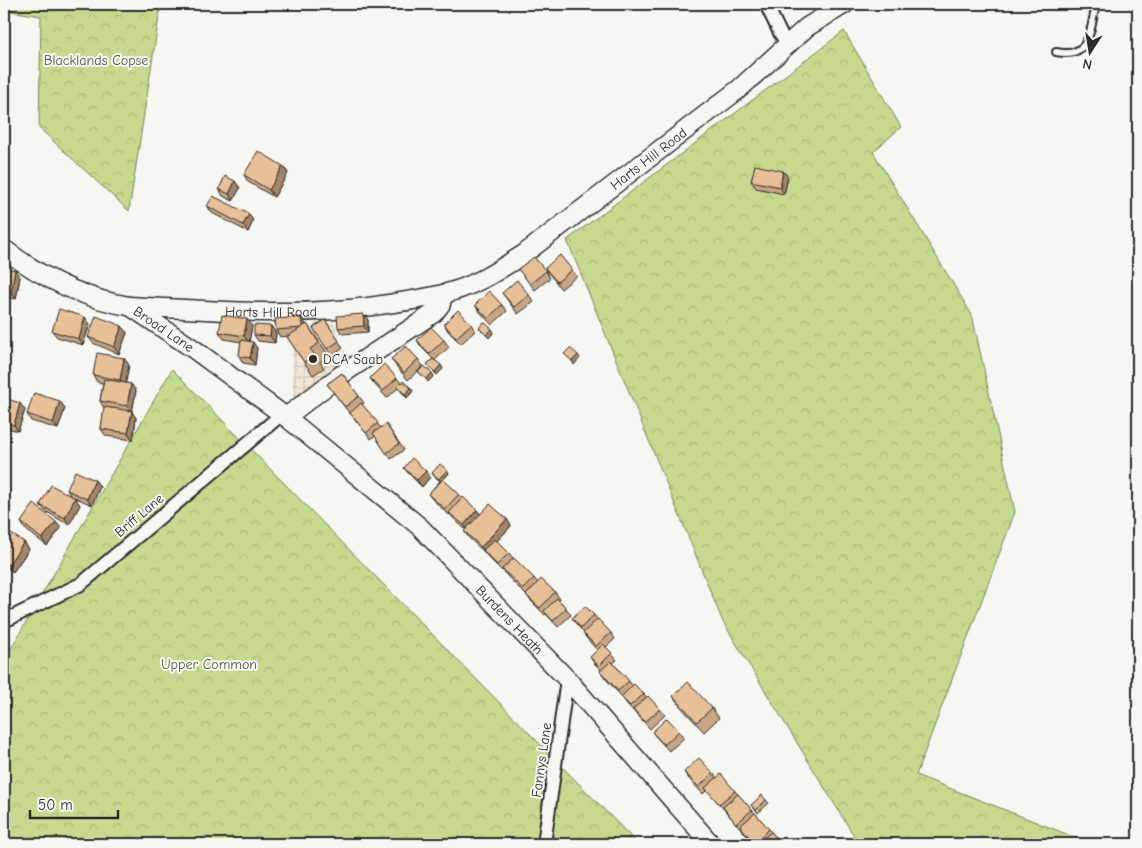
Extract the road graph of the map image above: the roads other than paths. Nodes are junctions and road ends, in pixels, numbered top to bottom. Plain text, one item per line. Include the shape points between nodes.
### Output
1 (766, 4) edge
2 (844, 4) edge
3 (1096, 4) edge
4 (788, 44) junction
5 (1056, 52) dead end
6 (4, 249) edge
7 (442, 294) junction
8 (129, 306) junction
9 (284, 416) junction
10 (4, 621) edge
11 (568, 680) junction
12 (544, 844) edge
13 (711, 844) edge

1 - 4 street
2 - 4 street, Harts Hill Road via 807,26
3 - 5 lane via 1088,40 1083,47 1072,54
4 - 7 street, Harts Hill Road via 740,89 524,254 476,282
6 - 8 street, Broad Lane via 69,288
7 - 8 street, Harts Hill Road via 336,311 294,313
7 - 9 street via 441,304 434,312
8 - 9 street, Broad Lane
9 - 10 street, Briff Lane via 81,584
9 - 11 street, Burdens Heath via 420,527
11 - 12 street, Fannys Lane
11 - 13 street, Burdens Heath

